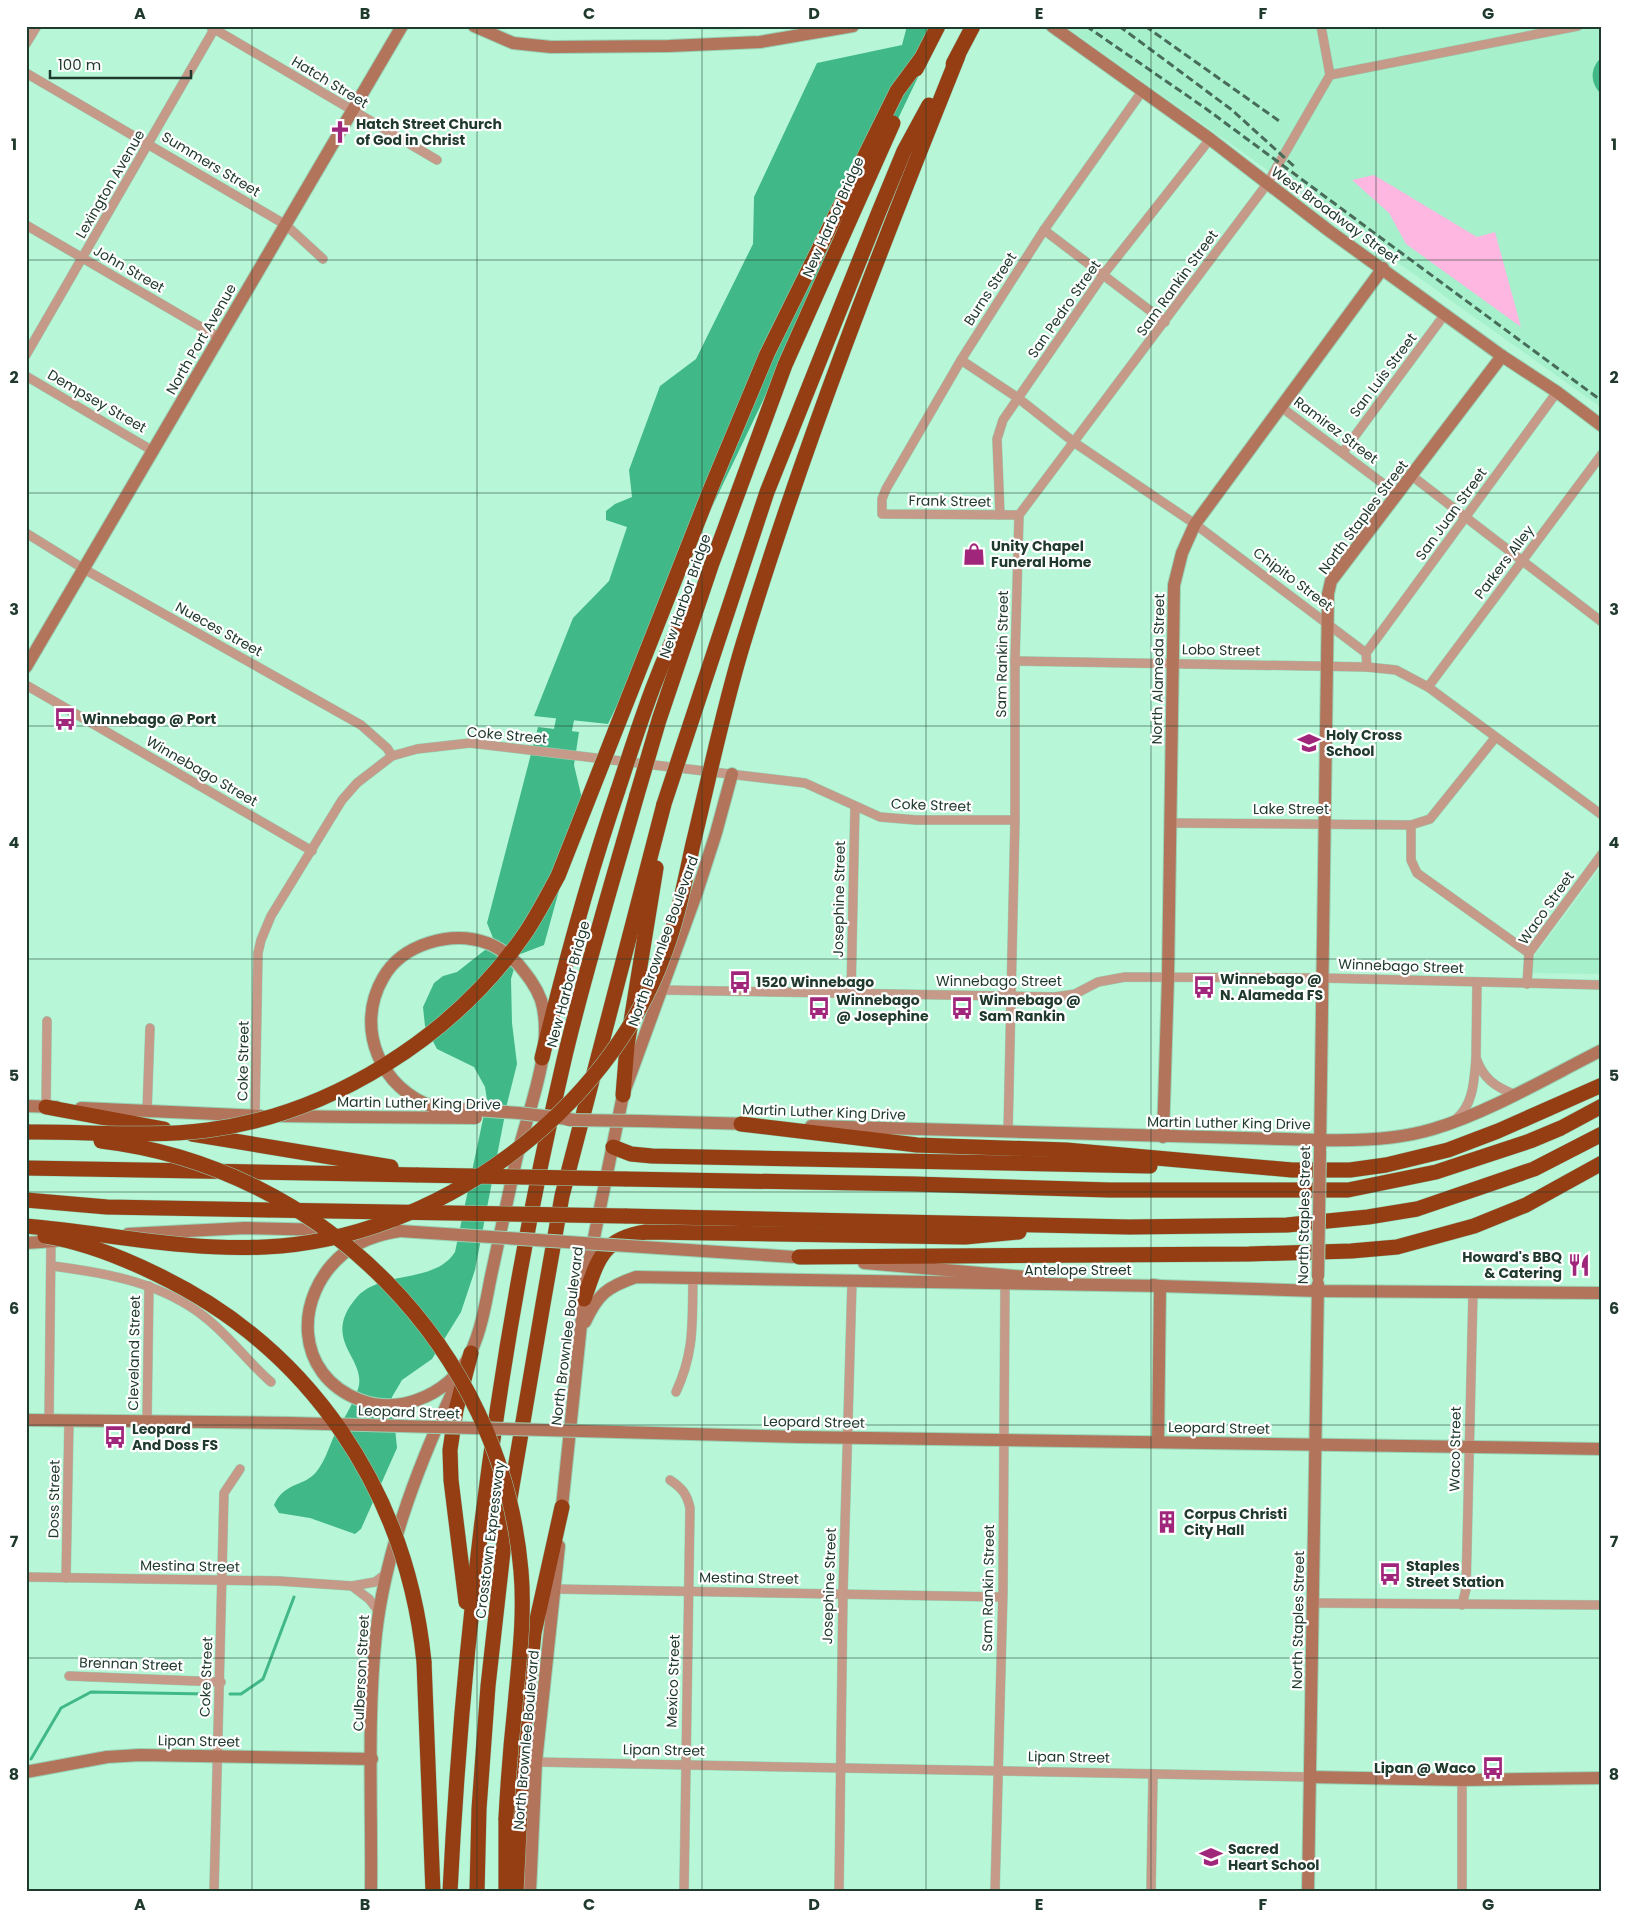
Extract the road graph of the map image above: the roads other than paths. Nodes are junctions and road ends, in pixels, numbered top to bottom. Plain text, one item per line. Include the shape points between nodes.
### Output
1 (37, 26) edge
2 (402, 26) edge
3 (474, 26) edge
4 (853, 26) edge
5 (938, 26) edge
6 (973, 26) edge
7 (1052, 26) edge
8 (1321, 26) edge
9 (1578, 26) edge
10 (214, 27) edge
11 (26, 44) edge
12 (958, 56) junction
13 (920, 60) junction
14 (26, 73) edge
15 (1330, 75) junction
16 (1142, 90) junction
17 (353, 112) junction
18 (1210, 139) junction
19 (150, 144) junction
20 (437, 160) dead end
21 (1267, 184) junction
22 (26, 225) edge
23 (286, 225) junction
24 (1044, 230) junction
25 (83, 258) junction
26 (323, 259) dead end
27 (1382, 268) junction
28 (1103, 276) junction
29 (1445, 314) junction
30 (1165, 322) junction
31 (218, 337) junction
32 (26, 355) edge
33 (1502, 356) junction
34 (961, 360) junction
35 (26, 376) edge
36 (1557, 392) junction
37 (1018, 398) junction
38 (1281, 407) junction
39 (1602, 426) edge
40 (1075, 443) junction
41 (153, 450) junction
42 (1343, 452) junction
43 (1602, 454) edge
44 (1412, 476) junction
45 (1397, 494) junction
46 (882, 514) joint
47 (1000, 515) junction
48 (1019, 515) junction
49 (1466, 518) junction
50 (1195, 524) junction
51 (26, 533) edge
52 (1521, 562) junction
53 (711, 566) junction
54 (84, 569) junction
55 (1327, 622) junction
56 (1602, 622) edge
57 (1366, 653) junction
58 (1014, 661) junction
59 (1173, 663) junction
60 (1327, 666) junction
61 (26, 667) edge
62 (1367, 667) junction
63 (26, 685) edge
64 (1428, 687) junction
65 (1495, 738) junction
66 (392, 756) junction
67 (732, 774) junction
68 (664, 804) junction
69 (855, 806) junction
70 (1602, 815) edge
71 (1015, 820) junction
72 (1170, 823) junction
73 (1324, 823) junction
74 (1412, 824) junction
75 (312, 851) junction
76 (1602, 854) edge
77 (1529, 953) junction
78 (1168, 976) junction
79 (1322, 978) junction
80 (1477, 982) junction
81 (1527, 984) junction
82 (1602, 985) edge
83 (663, 990) junction
84 (851, 994) junction
85 (1012, 997) junction
86 (47, 1021) dead end
87 (150, 1028) dead end
88 (1602, 1050) edge
89 (542, 1058) junction
90 (1476, 1058) junction
91 (1602, 1085) edge
92 (1514, 1094) junction
93 (624, 1095) junction
94 (26, 1106) edge
95 (46, 1106) junction
96 (1602, 1106) edge
97 (146, 1112) junction
98 (256, 1116) junction
99 (576, 1120) junction
100 (1453, 1122) junction
101 (741, 1124) junction
102 (26, 1133) edge
103 (1008, 1133) junction
104 (1602, 1134) edge
105 (1163, 1136) junction
106 (1320, 1146) junction
107 (613, 1147) junction
108 (1602, 1163) edge
109 (26, 1168) edge
110 (1292, 1170) junction
111 (418, 1175) junction
112 (26, 1200) edge
113 (533, 1200) joint
114 (299, 1211) junction
115 (26, 1226) edge
116 (1088, 1226) junction
117 (400, 1231) junction
118 (26, 1234) edge
119 (52, 1241) junction
120 (26, 1243) edge
121 (798, 1257) junction
122 (53, 1266) junction
123 (693, 1278) junction
124 (852, 1282) junction
125 (1005, 1285) junction
126 (149, 1286) junction
127 (1160, 1286) junction
128 (1318, 1291) junction
129 (1473, 1293) junction
130 (1602, 1294) edge
131 (584, 1299) junction
132 (580, 1332) junction
133 (471, 1353) junction
134 (271, 1382) dead end
135 (676, 1392) dead end
136 (26, 1420) edge
137 (49, 1420) junction
138 (69, 1420) junction
139 (147, 1421) junction
140 (848, 1437) junction
141 (1003, 1438) junction
142 (1158, 1441) junction
143 (1314, 1445) junction
144 (1468, 1446) junction
145 (1602, 1449) edge
146 (240, 1469) dead end
147 (670, 1480) dead end
148 (562, 1507) junction
149 (387, 1573) junction
150 (26, 1577) edge
151 (66, 1578) junction
152 (223, 1580) junction
153 (352, 1586) junction
154 (556, 1589) junction
155 (689, 1592) junction
156 (842, 1593) junction
157 (1002, 1598) junction
158 (1313, 1603) junction
159 (1462, 1605) junction
160 (1602, 1605) edge
161 (380, 1613) junction
162 (470, 1636) junction
163 (70, 1676) dead end
164 (221, 1682) junction
165 (217, 1756) junction
166 (372, 1759) junction
167 (536, 1762) junction
168 (684, 1766) junction
169 (839, 1768) junction
170 (998, 1771) junction
171 (26, 1772) edge
172 (1153, 1774) junction
173 (1310, 1777) junction
174 (1602, 1778) edge
175 (1462, 1780) junction
176 (214, 1892) edge
177 (371, 1892) edge
178 (432, 1892) edge
179 (450, 1892) edge
180 (477, 1892) edge
181 (506, 1892) edge
182 (516, 1892) edge
183 (530, 1892) edge
184 (684, 1892) edge
185 (839, 1892) edge
186 (995, 1892) edge
187 (1151, 1892) edge
188 (1308, 1892) edge
189 (1462, 1892) edge

1 - 11 street
2 - 17 main road, North Port Avenue
3 - 4 main road via 513,43 551,47 760,42
5 - 13 highway, New Harbor Bridge, bridge
6 - 12 highway, bridge
7 - 16 main road, West Broadway Street
8 - 15 street
9 - 15 street
10 - 17 street, Hatch Street
10 - 19 street, Lexington Avenue
12 - 68 highway, bridge via 904,151 770,483
12 - 115 highway, bridge via 846,340 774,545 736,668 666,952 642,1004 577,1095 526,1144 443,1198 381,1224 322,1240 272,1247 192,1246
13 - 53 highway, New Harbor Bridge, bridge via 785,364
13 - 102 highway, bridge via 897,90 767,354 558,876 524,935 496,970 445,1020 412,1046 366,1076 311,1103 259,1120 207,1130 144,1134
14 - 19 street, Summers Street
15 - 21 street, Sam Rankin Street
16 - 18 main road, West Broadway Street
16 - 24 street, Burns Street
17 - 20 street, Hatch Street
17 - 23 main road, North Port Avenue
18 - 21 main road, West Broadway Street
18 - 28 street, San Pedro Street
19 - 23 street, Summers Street
19 - 25 street, Lexington Avenue
21 - 27 main road, West Broadway Street
21 - 30 street, Sam Rankin Street
22 - 25 street, John Street
23 - 26 street, Summers Street
23 - 31 main road, North Port Avenue
24 - 28 street
24 - 34 street, Burns Street
25 - 31 street, John Street
25 - 32 street, Lexington Avenue
27 - 29 main road, West Broadway Street
27 - 38 main road, North Alameda Street
28 - 30 street
28 - 37 street, San Pedro Street
29 - 33 main road, West Broadway Street
29 - 42 street, San Luis Street
30 - 40 street, Sam Rankin Street
31 - 41 main road, North Port Avenue
33 - 36 main road, West Broadway Street
33 - 44 main road, North Staples Street
34 - 37 street, Chipito Street
34 - 46 street, Burns Street via 886,488
35 - 41 street, Dempsey Street
36 - 39 main road, West Broadway Street
36 - 49 street, San Juan Street
37 - 40 street, Chipito Street
37 - 47 street, San Pedro Street via 1003,420 997,439
38 - 42 street, Ramirez Street
38 - 50 main road, North Alameda Street
40 - 48 street, Sam Rankin Street
40 - 50 street, Chipito Street
41 - 54 main road, North Port Avenue
42 - 45 street, Ramirez Street
43 - 52 street, Parkers Alley
44 - 45 main road, North Staples Street
44 - 49 street
45 - 55 main road, North Staples Street via 1331,582
46 - 47 street, Frank Street
47 - 48 street, Frank Street
48 - 58 street, Sam Rankin Street
49 - 52 street
49 - 57 street, San Juan Street
50 - 55 street, Chipito Street
50 - 59 main road, North Alameda Street via 1182,553 1174,585
51 - 54 street, Nueces Street
52 - 56 street
52 - 64 street, Parkers Alley
53 - 89 highway, bridge via 672,639 638,726 571,942
53 - 113 highway, New Harbor Bridge, bridge via 637,795 564,1057
54 - 61 main road, North Port Avenue
54 - 66 street, Nueces Street via 361,725
55 - 57 street, Chipito Street
55 - 60 main road, North Staples Street
57 - 62 street
58 - 59 street, Lobo Street
58 - 71 street, Sam Rankin Street
59 - 60 street, Lobo Street
59 - 72 main road, North Alameda Street
60 - 62 street, Lobo Street
60 - 73 main road, North Staples Street
62 - 64 street via 1396,670
63 - 75 street, Winnebago Street
64 - 65 street
65 - 70 street
65 - 74 street, Lake Street via 1430,819
66 - 67 street, Coke Street via 417,749 470,743
66 - 75 street, Coke Street via 357,783 342,800
67 - 69 street, Coke Street via 805,783
67 - 83 main road, North Brownlee Boulevard via 716,834
68 - 93 highway via 645,947 627,1046
68 - 180 highway, Crosstown Expressway via 562,1196 508,1516 488,1686
69 - 71 street, Coke Street via 880,817
69 - 84 street, Josephine Street
71 - 85 street, Sam Rankin Street
72 - 73 street, Lake Street
72 - 78 main road, North Alameda Street
73 - 74 street, Lake Street
73 - 79 main road, North Staples Street
74 - 77 street via 1411,860 1417,873
75 - 98 street, Coke Street via 271,916 258,953
76 - 77 street, Waco Street
77 - 81 street, Waco Street
78 - 79 street, Winnebago Street
78 - 85 street, Winnebago Street via 1124,976 1098,982 1075,994
78 - 105 main road, North Alameda Street
79 - 80 street, Winnebago Street
79 - 106 main road, North Staples Street
80 - 81 street, Winnebago Street
80 - 90 street
81 - 82 street, Winnebago Street
83 - 84 street, Winnebago Street
83 - 93 main road, North Brownlee Boulevard
84 - 85 street, Winnebago Street
85 - 103 street, Sam Rankin Street
86 - 95 street
87 - 97 street
88 - 92 main road, Martin Luther King Drive
89 - 99 main road, Culberson Street, bridge via 545,1028 533,982 506,953 488,943 456,937 438,940 407,953 387,972 374,999 372,1040 377,1054 396,1085 410,1097 434,1108
89 - 133 main road, Culberson Street
90 - 92 street via 1492,1083
90 - 100 street via 1471,1097
91 - 110 highway via 1448,1150 1350,1170
92 - 100 main road, Martin Luther King Drive
93 - 107 main road, North Brownlee Boulevard
94 - 95 main road, Martin Luther King Drive
95 - 97 main road, Martin Luther King Drive
95 - 111 highway via 144,1126 380,1164
96 - 111 highway, bridge via 1561,1128 1436,1172 1348,1190 1110,1190
97 - 98 main road, Martin Luther King Drive
98 - 99 main road, Martin Luther King Drive, bridge
99 - 101 main road, Martin Luther King Drive, bridge
100 - 106 main road, Martin Luther King Drive via 1384,1138
101 - 103 main road, Martin Luther King Drive
101 - 110 highway via 917,1145 1066,1150
102 - 114 highway, bridge via 162,1152 237,1177
103 - 105 main road, Martin Luther King Drive
104 - 116 highway via 1534,1169 1417,1209 1287,1225
105 - 106 main road, Martin Luther King Drive
106 - 128 main road, North Staples Street, bridge
107 - 110 highway via 631,1154 652,1156
107 - 131 main road, North Brownlee Boulevard
108 - 121 highway via 1526,1205 1474,1226 1396,1246 1351,1251 1249,1254
109 - 111 highway
112 - 114 highway, bridge via 107,1207
113 - 162 highway, Crosstown Expressway via 488,1471
114 - 116 highway, bridge
114 - 181 highway, bridge via 348,1246 416,1313 458,1373 479,1413 504,1474 512,1509 522,1598 521,1658 506,1818
116 - 131 highway via 965,1237 646,1232 626,1235 607,1248 595,1267
117 - 119 main road via 245,1228
117 - 121 main road, bridge
117 - 133 main road via 362,1241 332,1264 317,1284 307,1324 313,1357 339,1389 370,1403 404,1404 441,1390
118 - 178 highway, bridge via 86,1246 131,1262 180,1285 223,1312 253,1334 323,1405 360,1459 394,1529 417,1604 424,1662
119 - 120 main road
119 - 122 street
121 - 127 main road
122 - 126 street
122 - 137 street
123 - 124 main road, Antelope Street
123 - 132 main road, Antelope Street via 636,1278 613,1285 590,1310
123 - 135 street via 691,1350
124 - 125 main road, Antelope Street
124 - 140 street, Josephine Street
125 - 127 main road, Antelope Street
125 - 141 street, Sam Rankin Street
126 - 134 street via 206,1317
126 - 139 street, Cleveland Street
127 - 128 main road, Antelope Street
127 - 142 main road
128 - 129 main road, Antelope Street
128 - 143 main road, North Staples Street
129 - 130 main road, Antelope Street
129 - 144 street, Waco Street
131 - 132 main road, North Brownlee Boulevard
132 - 148 main road, North Brownlee Boulevard
133 - 149 main road, Culberson Street via 425,1459
133 - 162 highway via 456,1410 450,1450
136 - 137 main road, Leopard Street
137 - 138 main road, Leopard Street
138 - 139 main road, Leopard Street
138 - 151 street, Doss Street
139 - 140 main road, Leopard Street, bridge
140 - 141 main road, Leopard Street
140 - 156 street, Josephine Street
141 - 142 main road, Leopard Street
141 - 157 street, Sam Rankin Street
142 - 143 main road, Leopard Street
143 - 144 main road, Leopard Street
143 - 158 main road, North Staples Street
144 - 145 main road, Leopard Street
144 - 159 street, Waco Street via 1466,1588
146 - 152 street, Coke Street via 224,1493
147 - 155 street, Mexico Street via 682,1488 690,1508
148 - 154 main road, North Brownlee Boulevard
148 - 182 highway via 534,1633 524,1730
149 - 153 street, Mestina Street via 375,1582
149 - 161 main road, Culberson Street
150 - 151 street, Mestina Street
151 - 152 street, Mestina Street
152 - 153 street, Mestina Street
152 - 164 street, Coke Street
153 - 161 street
154 - 155 street, Mestina Street
154 - 167 main road, North Brownlee Boulevard
155 - 156 street, Mestina Street
155 - 168 street, Mexico Street
156 - 157 street, Mestina Street
156 - 169 street, Josephine Street
157 - 170 street, Sam Rankin Street
158 - 159 street
158 - 173 main road, North Staples Street
159 - 160 street
161 - 166 main road, Culberson Street
162 - 179 highway, Crosstown Expressway via 456,1774
163 - 164 street, Brennan Street
164 - 165 street, Coke Street
165 - 166 main road, Lipan Street
165 - 171 main road, Lipan Street via 140,1755
165 - 176 street, Coke Street
166 - 177 main road, Culberson Street
167 - 168 street, Lipan Street
167 - 183 main road, North Brownlee Boulevard
168 - 169 street, Lipan Street
168 - 184 street, Mexico Street
169 - 170 street, Lipan Street
169 - 185 street, Josephine Street
170 - 172 street, Lipan Street
170 - 186 street, Sam Rankin Street
172 - 173 street, Lipan Street
172 - 187 street
173 - 175 main road, Lipan Street
173 - 188 main road, North Staples Street
174 - 175 main road, Lipan Street
175 - 189 street

